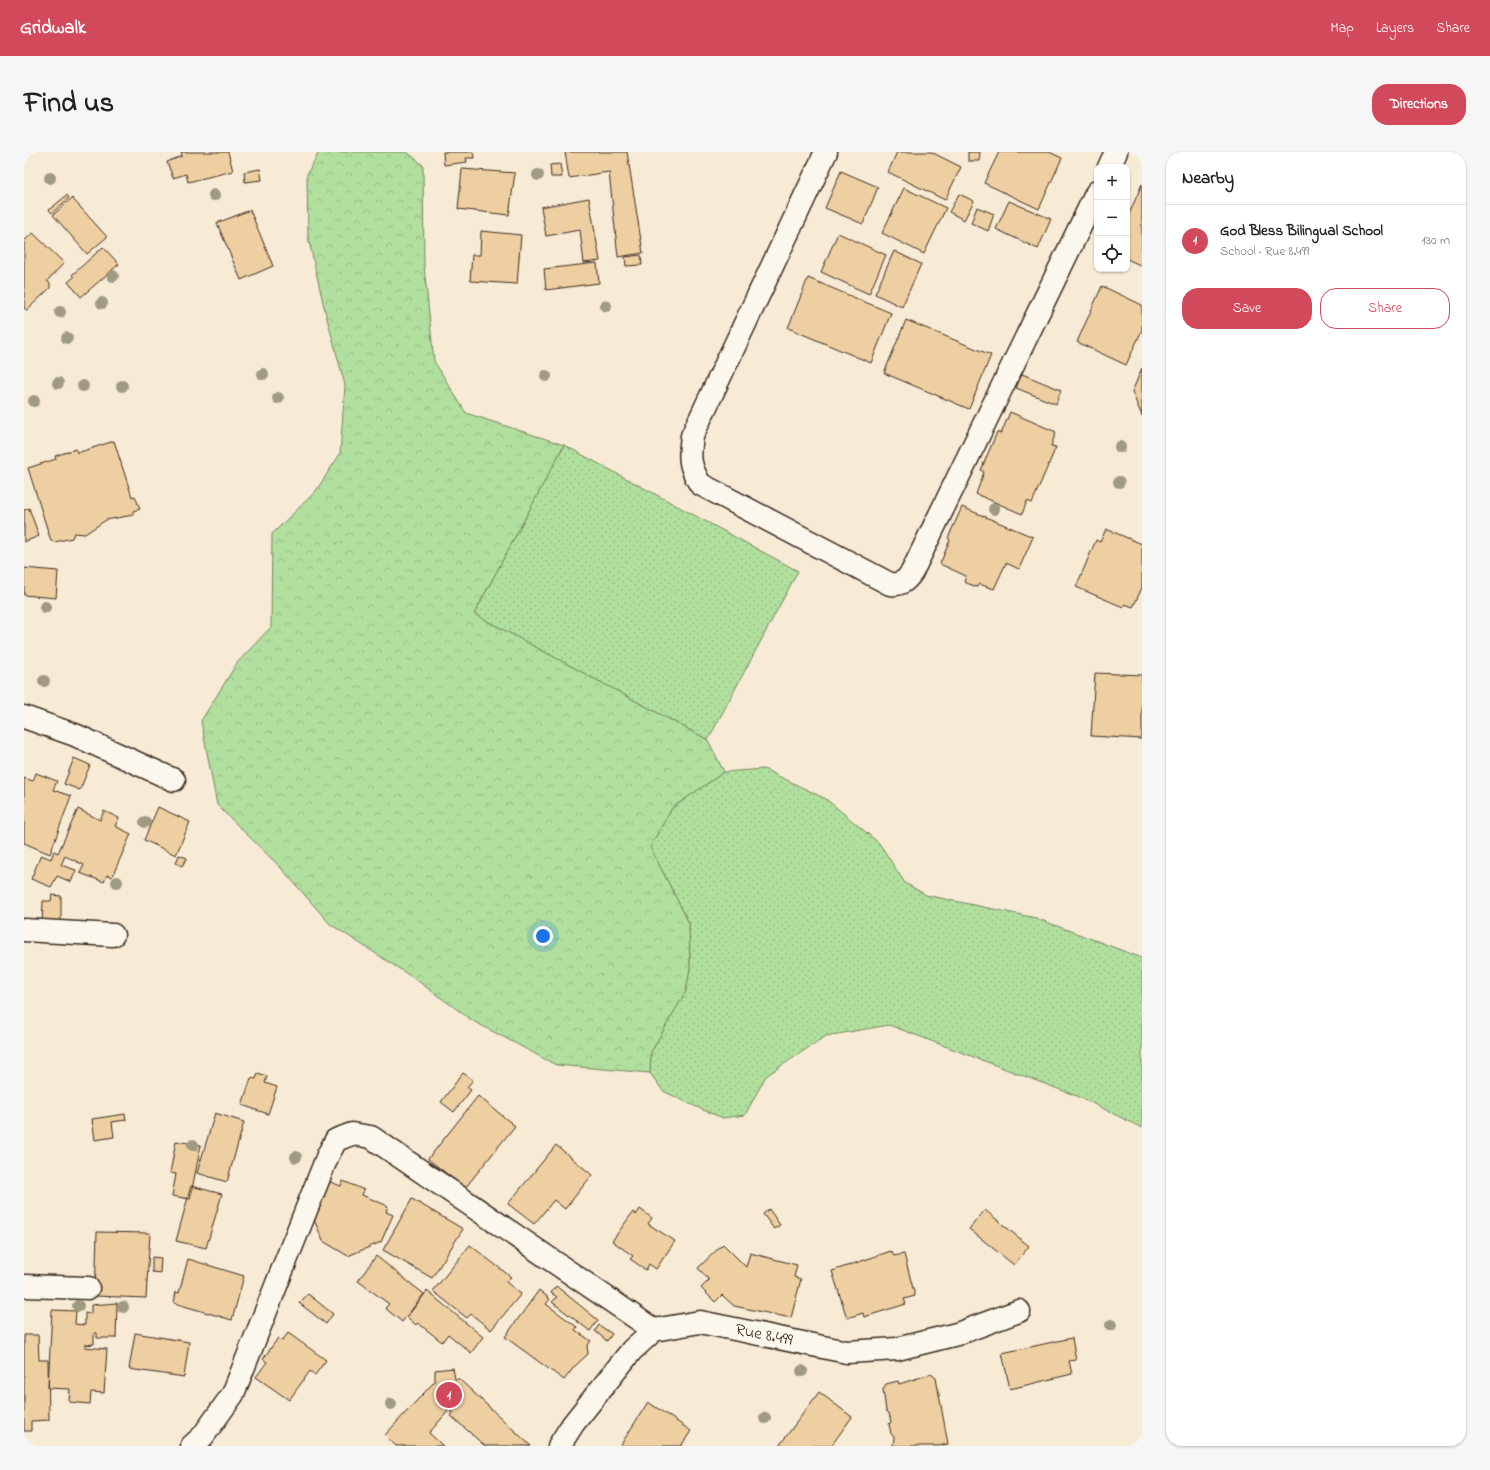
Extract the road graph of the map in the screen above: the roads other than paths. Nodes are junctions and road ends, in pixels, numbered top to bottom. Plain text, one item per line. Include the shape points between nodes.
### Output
1 (826, 152) edge
2 (1116, 152) edge
3 (1110, 164) edge
4 (1094, 198) edge
5 (24, 717) edge
6 (174, 780) dead end
7 (24, 930) edge
8 (113, 935) dead end
9 (24, 1286) edge
10 (88, 1288) dead end
11 (1019, 1311) dead end
12 (654, 1330) junction
13 (192, 1446) edge
14 (559, 1446) edge

1 - 4 street via 692,436 689,456 691,469 700,484 890,584 898,585 907,580 912,572
2 - 3 street
5 - 6 street via 75,735
7 - 8 street
9 - 10 street
11 - 12 street, Rue 8.499 via 956,1334 897,1349 847,1352 700,1322
12 - 13 street via 371,1137 352,1134 336,1140 328,1155 234,1394 203,1436
12 - 14 street via 632,1350 573,1424

